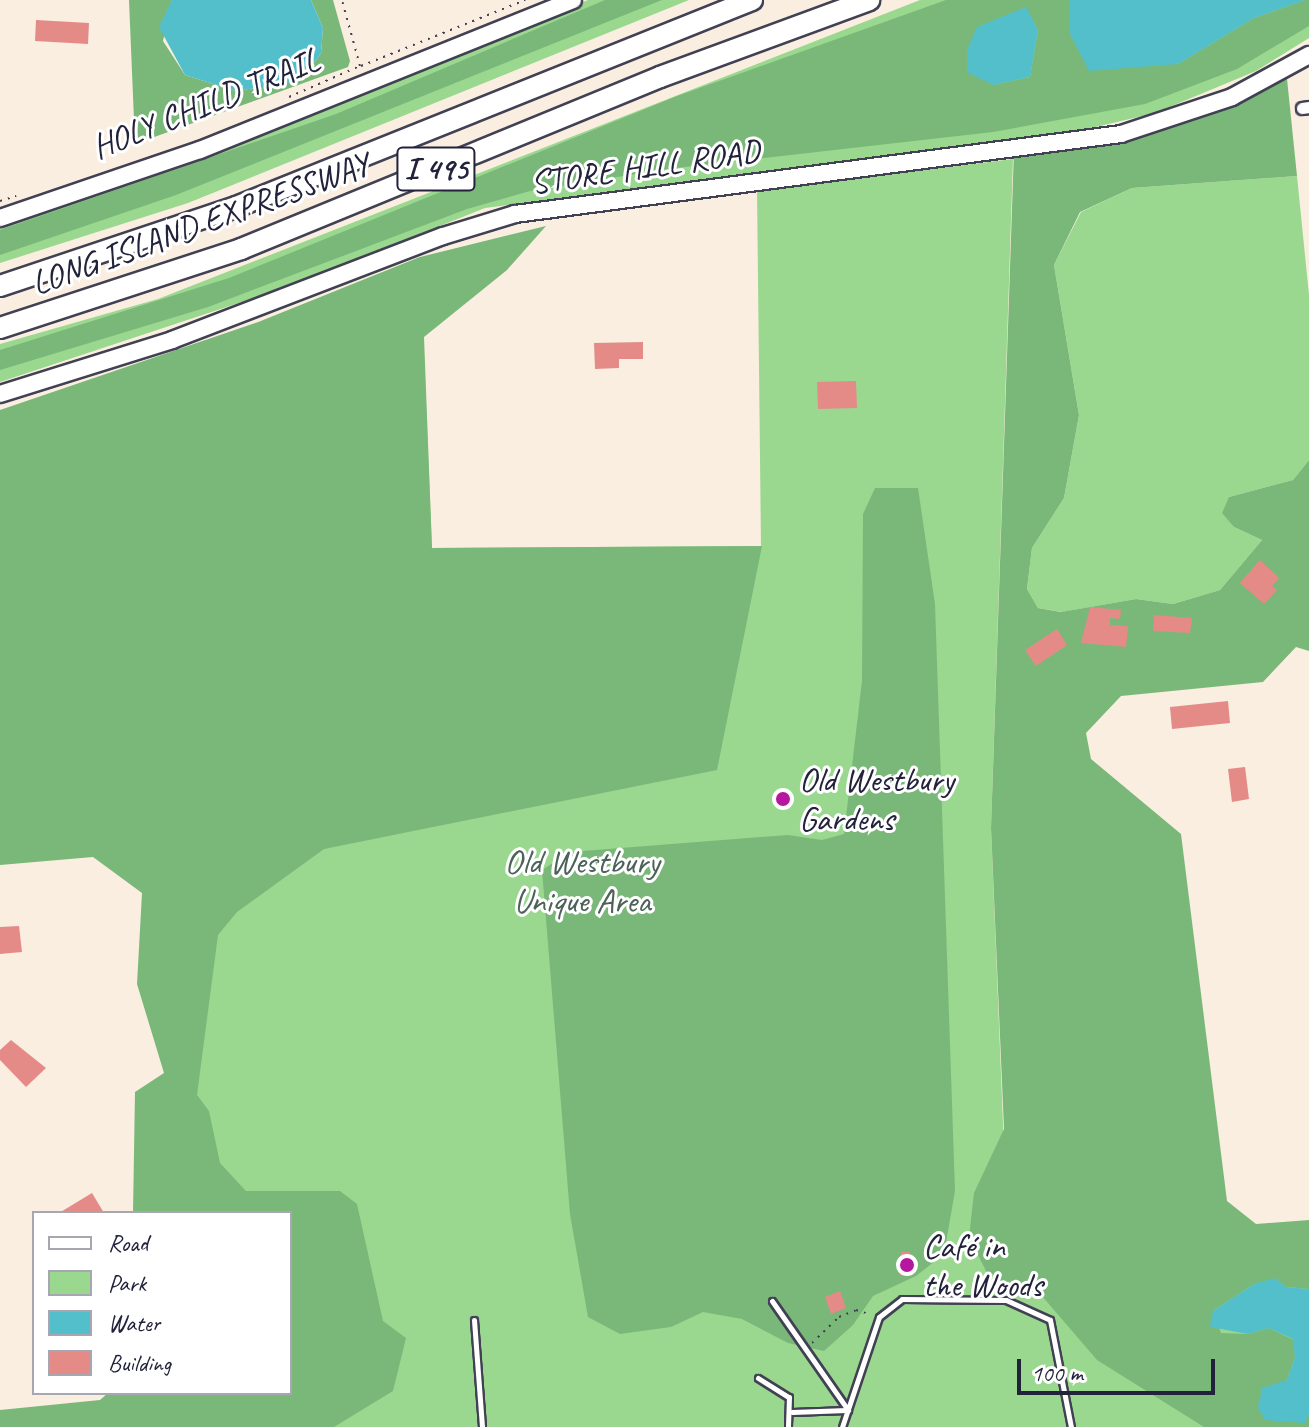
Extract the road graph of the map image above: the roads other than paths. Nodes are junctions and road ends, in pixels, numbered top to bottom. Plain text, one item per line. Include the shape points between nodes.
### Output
1 (573, 0) edge
2 (752, 0) edge
3 (869, 0) edge
4 (1309, 55) edge
5 (0, 218) edge
6 (0, 286) edge
7 (0, 328) edge
8 (0, 394) edge
9 (772, 1301) dead end
10 (474, 1320) dead end
11 (758, 1378) dead end
12 (848, 1410) junction
13 (792, 1412) junction
14 (482, 1427) edge
15 (788, 1427) edge
16 (842, 1427) edge
17 (1071, 1427) edge

1 - 5 main road via 234,137
2 - 6 highway, LONG ISLAND EXPRESSWAY / I 495 via 236,207
3 - 7 highway, LONG ISLAND EXPRESSWAY / I 495 via 660,77 241,249
4 - 8 main road, STORE HILL ROAD via 1232,97 1121,134 515,214 443,236 172,340
9 - 12 lane
10 - 14 lane
11 - 13 lane via 789,1397
12 - 13 lane
12 - 16 lane
12 - 17 lane via 879,1317 902,1299 1006,1300 1050,1320
13 - 15 lane

